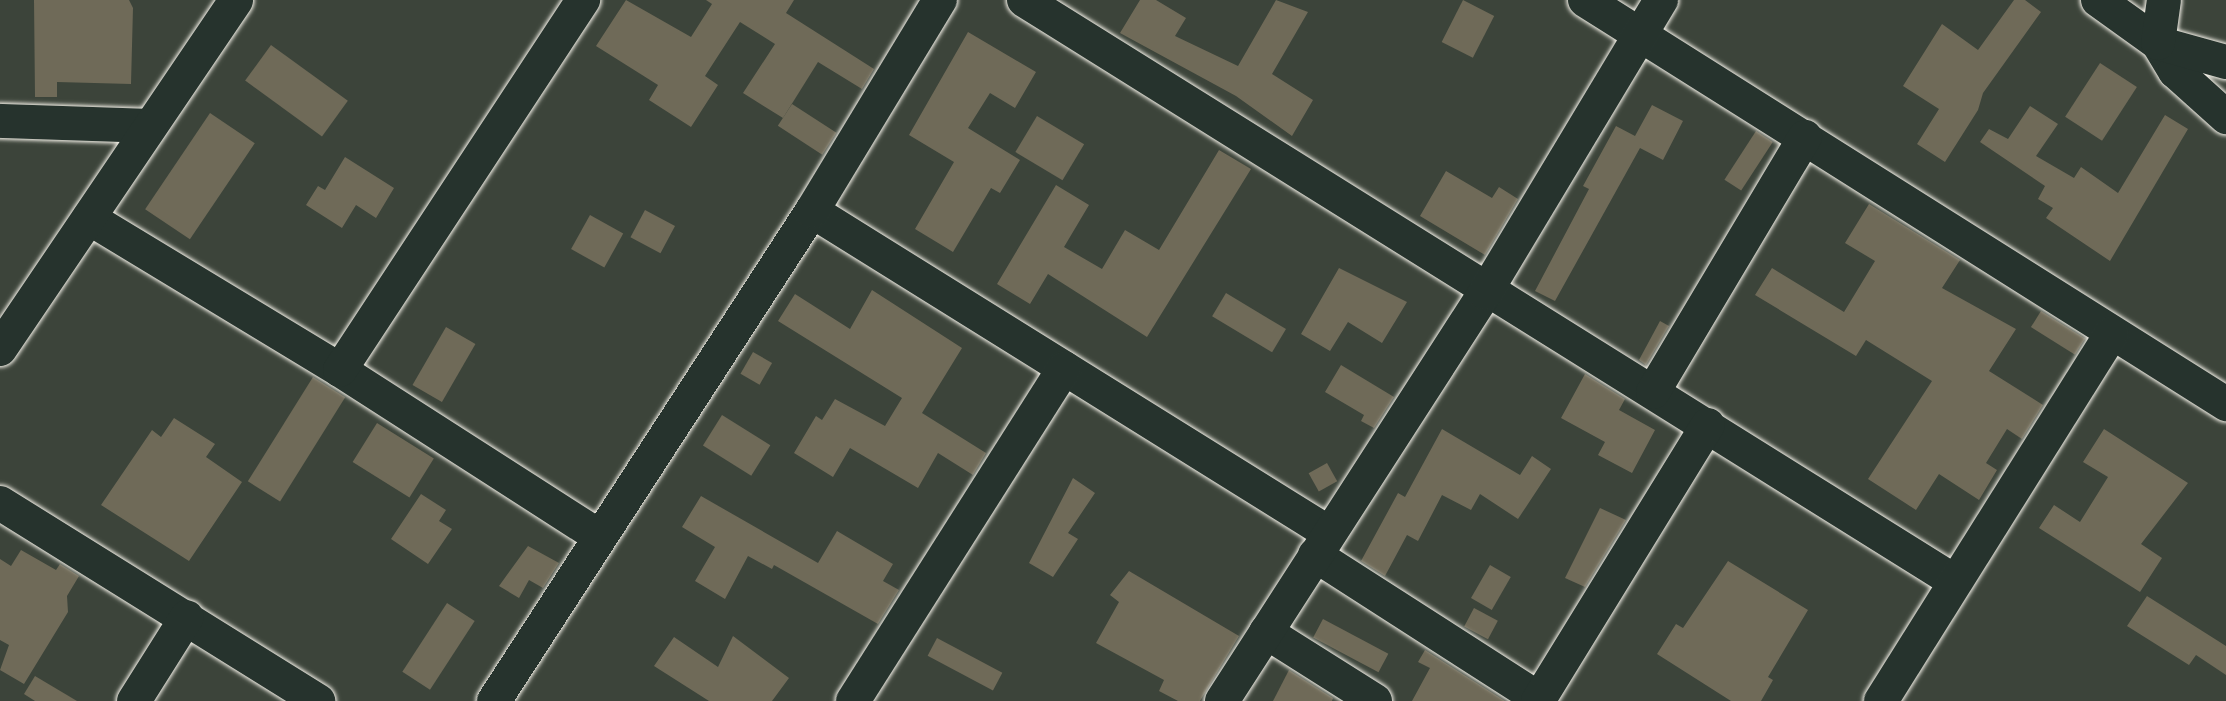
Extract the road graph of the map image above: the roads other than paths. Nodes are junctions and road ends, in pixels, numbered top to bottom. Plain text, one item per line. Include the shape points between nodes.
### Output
1 (236, 0) edge
2 (583, 0) edge
3 (940, 0) edge
4 (1024, 0) edge
5 (1585, 0) edge
6 (1661, 0) edge
7 (2098, 0) edge
8 (2164, 0) edge
9 (1638, 35) junction
10 (2158, 43) junction
11 (2226, 62) edge
12 (2226, 117) edge
13 (0, 121) edge
14 (150, 126) junction
15 (1805, 137) junction
16 (812, 211) junction
17 (89, 218) junction
18 (1485, 293) junction
19 (2112, 333) junction
20 (0, 349) edge
21 (1064, 368) junction
22 (340, 370) junction
23 (1653, 392) junction
24 (2226, 404) edge
25 (1708, 425) junction
26 (0, 503) edge
27 (599, 536) junction
28 (1322, 544) junction
29 (1954, 581) junction
30 (187, 617) junction
31 (1266, 632) junction
32 (1538, 700) edge
33 (134, 701) edge
34 (318, 701) edge
35 (494, 701) edge
36 (853, 701) edge
37 (1222, 701) edge
38 (1375, 701) edge
39 (1881, 701) edge

1 - 14 street
2 - 22 street
3 - 16 street
4 - 18 street
5 - 9 street
6 - 9 street
7 - 10 street
8 - 10 street
9 - 15 street
9 - 18 street
10 - 11 street
10 - 12 street via 2175,71
13 - 14 street
14 - 17 street
15 - 19 street
15 - 23 street
16 - 21 street
16 - 27 street
17 - 20 street
17 - 22 street
18 - 23 street
18 - 28 street
19 - 24 street
19 - 29 street
21 - 28 street
21 - 36 street
22 - 27 street
23 - 25 street
25 - 29 street
25 - 32 street
26 - 30 street
27 - 35 street
28 - 31 street
28 - 32 street
29 - 39 street
30 - 33 street
30 - 34 street
31 - 37 street
31 - 38 street

